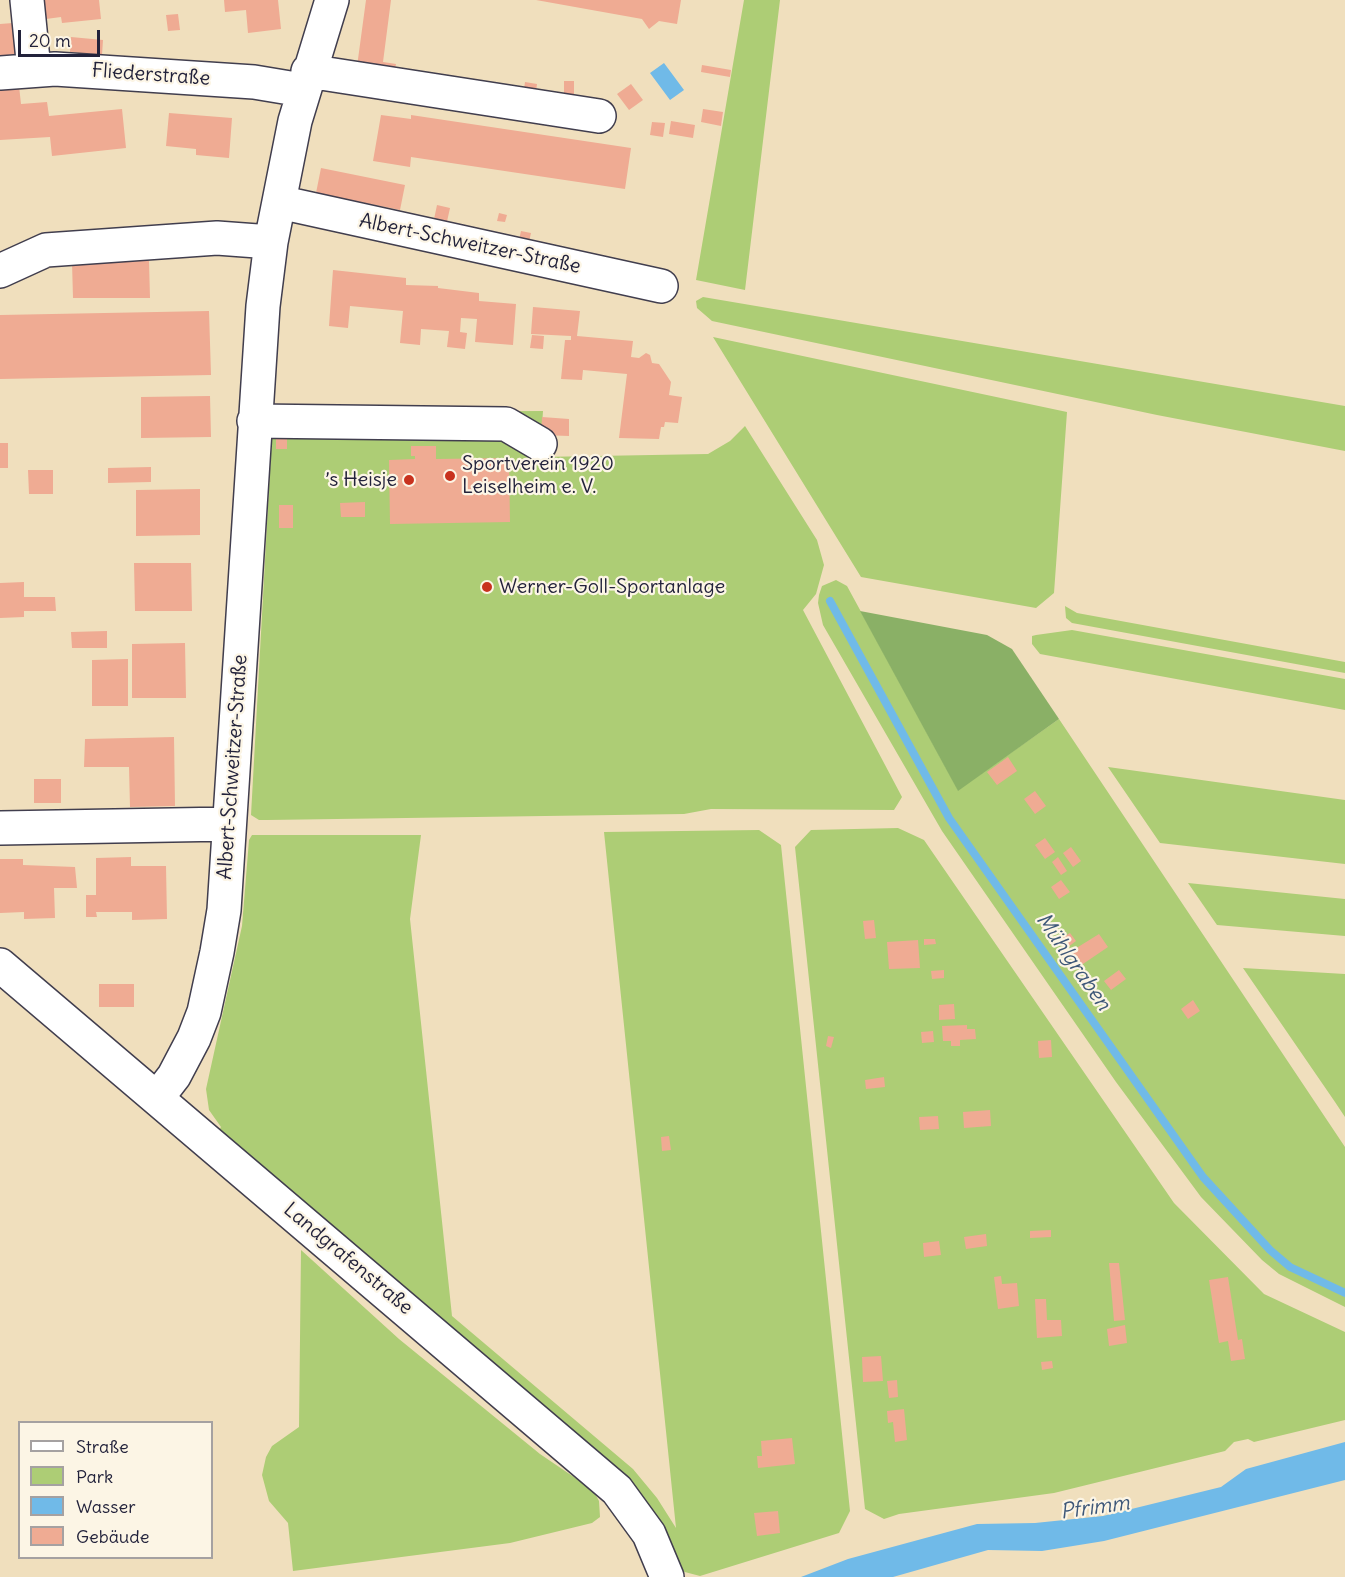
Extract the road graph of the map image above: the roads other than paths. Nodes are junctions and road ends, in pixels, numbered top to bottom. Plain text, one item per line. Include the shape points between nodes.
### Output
1 (27, 0) edge
2 (332, 0) edge
3 (34, 70) junction
4 (0, 73) edge
5 (305, 81) junction
6 (599, 116) dead end
7 (279, 202) junction
8 (271, 242) junction
9 (0, 271) edge
10 (661, 286) dead end
11 (254, 421) junction
12 (540, 444) dead end
13 (229, 824) junction
14 (0, 828) edge
15 (0, 965) edge
16 (157, 1098) junction
17 (667, 1577) edge

1 - 3 street
2 - 5 street, Albert-Schweitzer-Straße
3 - 4 street, Fliederstraße
3 - 5 street, Fliederstraße via 254,82
5 - 6 street
5 - 7 street, Albert-Schweitzer-Straße
7 - 8 street, Albert-Schweitzer-Straße
7 - 10 street, Albert-Schweitzer-Straße
8 - 9 street via 217,238 46,250
8 - 11 street, Albert-Schweitzer-Straße
11 - 12 street via 506,424
11 - 13 street, Albert-Schweitzer-Straße
13 - 14 street
13 - 16 street, Albert-Schweitzer-Straße via 224,910 204,1012 183,1059
15 - 16 street, Landgrafenstraße
16 - 17 street, Landgrafenstraße via 617,1490 649,1534

